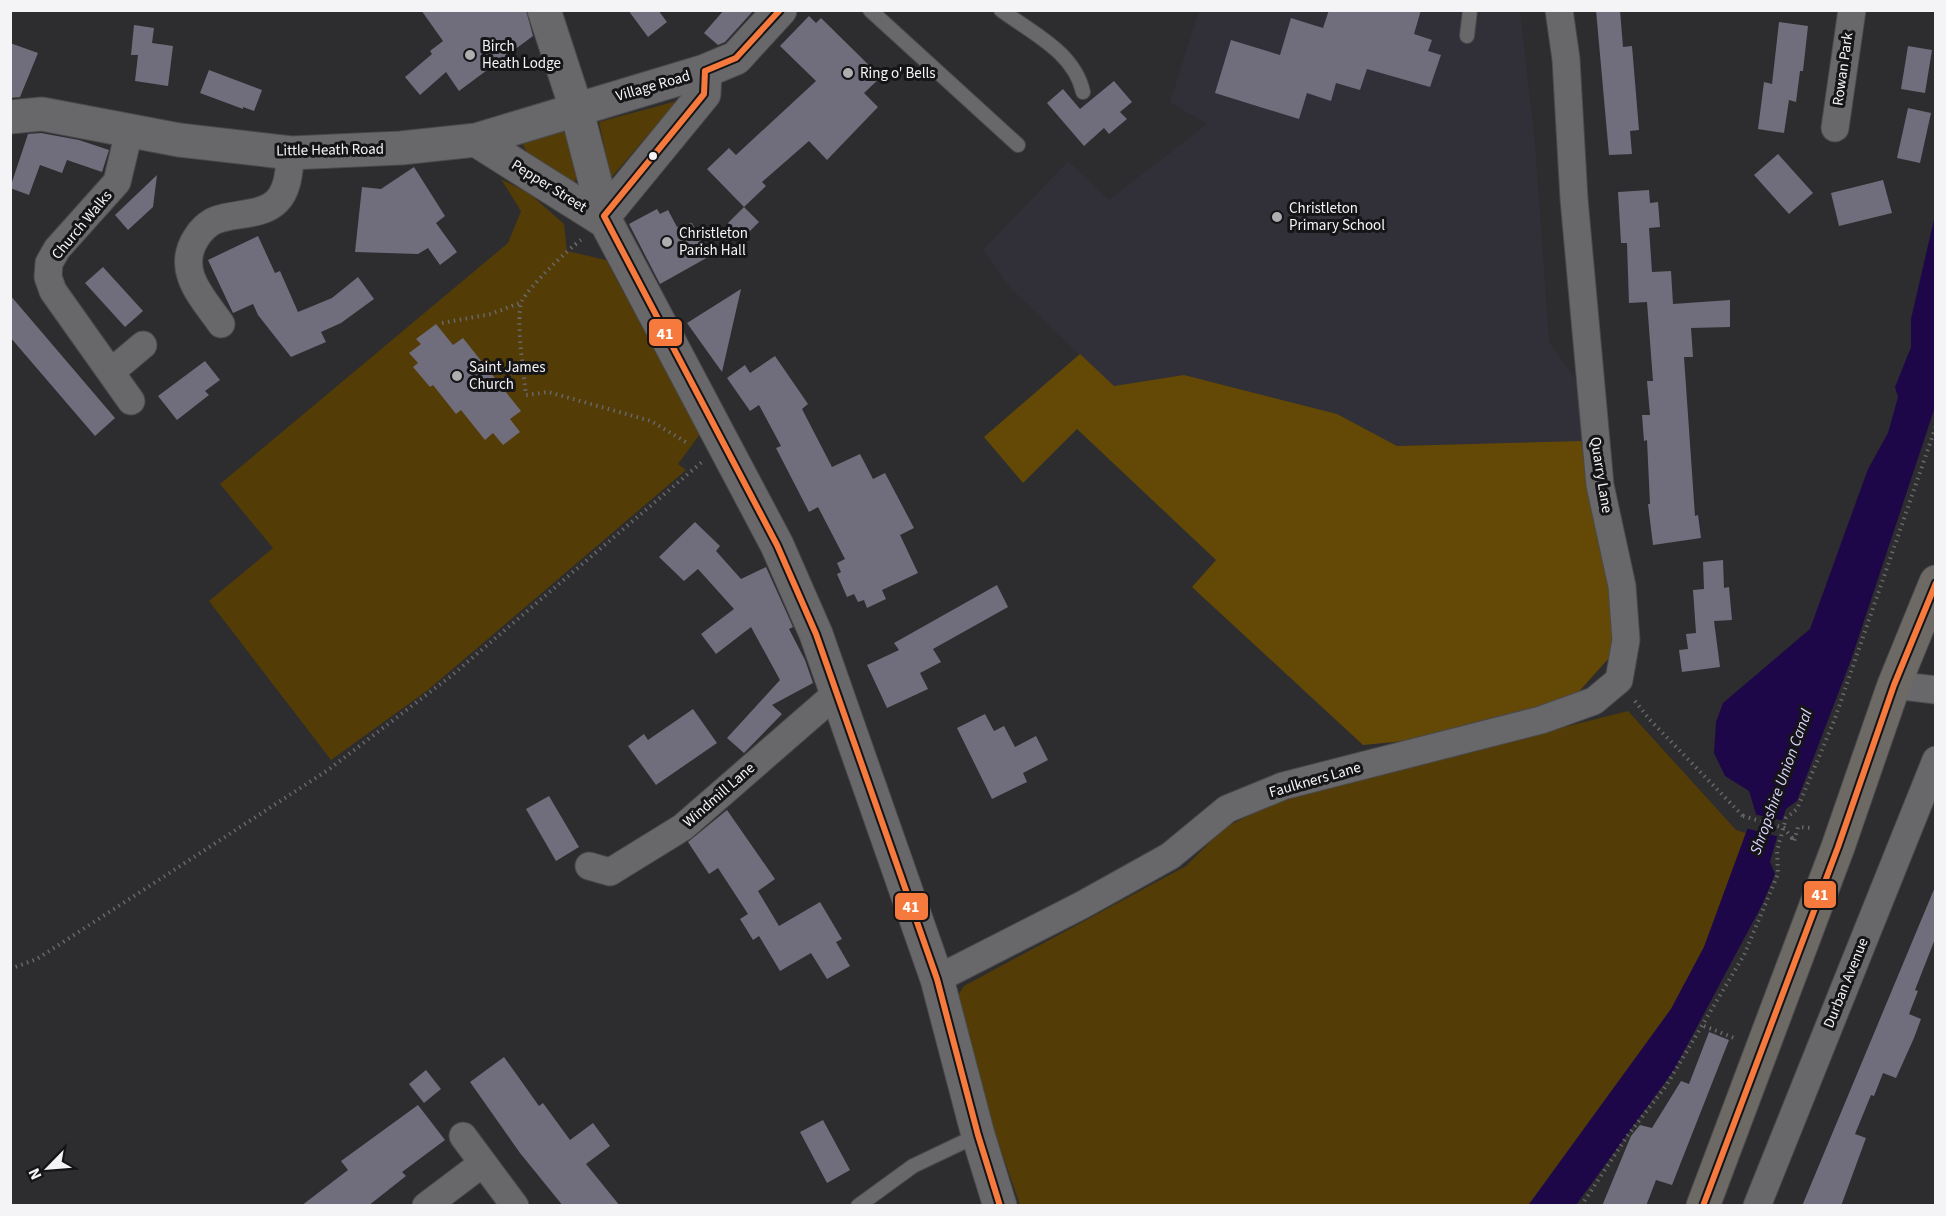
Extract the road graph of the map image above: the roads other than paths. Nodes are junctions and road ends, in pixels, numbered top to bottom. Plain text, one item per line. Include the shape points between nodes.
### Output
1 (544, 10) edge
2 (780, 10) edge
3 (870, 10) edge
4 (1001, 10) edge
5 (1470, 10) edge
6 (1559, 10) edge
7 (1852, 10) edge
8 (1467, 36) dead end
9 (705, 71) junction
10 (1083, 92) dead end
11 (576, 108) junction
12 (10, 117) edge
13 (1834, 128) dead end
14 (129, 132) junction
15 (476, 140) junction
16 (1018, 145) dead end
17 (291, 153) junction
18 (605, 219) junction
19 (221, 324) dead end
20 (143, 345) dead end
21 (111, 372) junction
22 (132, 401) dead end
23 (1935, 582) edge
24 (1619, 680) joint
25 (1894, 685) junction
26 (1935, 690) edge
27 (837, 693) junction
28 (1935, 760) edge
29 (588, 866) dead end
30 (936, 979) junction
31 (978, 1135) junction
32 (463, 1136) dead end
33 (483, 1163) junction
34 (426, 1206) edge
35 (515, 1206) edge
36 (858, 1206) edge
37 (1000, 1206) edge
38 (1703, 1206) edge
39 (1757, 1206) edge

1 - 11 street, Pepper Street
2 - 9 street, Village Road via 736,58
3 - 16 lane
4 - 10 lane via 1064,56 1073,65
5 - 8 lane
6 - 24 street, Quarry Lane via 1599,473 1622,586 1626,640
7 - 13 street, Rowan Park
9 - 11 street, Village Road
9 - 18 street via 704,94
11 - 15 street, Little Heath Road
11 - 18 street, Pepper Street
12 - 14 street, Little Heath Road via 42,114
14 - 17 street, Little Heath Road
14 - 21 street, Church Walks via 117,182 57,249 48,277 53,291
15 - 17 street, Little Heath Road
15 - 18 street, Pepper Street
17 - 19 street via 286,185 277,202 258,211 214,221 192,244 187,265 193,285
18 - 27 street, Pepper Street via 718,450 777,545
20 - 21 street
21 - 22 street, Church Walks
23 - 25 highway
24 - 30 street, Faulkners Lane via 1594,701 1541,720 1283,786 1227,809 1170,856
25 - 26 street
25 - 38 highway via 1834,859
27 - 29 street, Windmill Lane via 683,827 610,873
27 - 30 street, Pepper Street
28 - 39 street, Durban Avenue
30 - 31 street, Pepper Street
31 - 36 lane via 913,1166
31 - 37 street, Pepper Street
32 - 33 street
33 - 34 street
33 - 35 street

